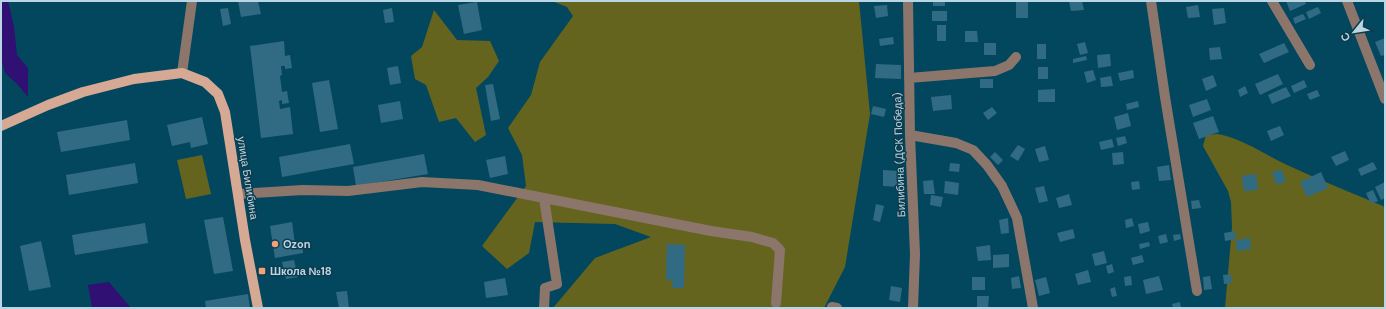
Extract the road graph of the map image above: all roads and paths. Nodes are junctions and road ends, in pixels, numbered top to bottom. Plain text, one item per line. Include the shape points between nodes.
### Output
1 (192, 1) edge
2 (908, 1) edge
3 (1151, 1) edge
4 (1272, 1) edge
5 (1347, 1) edge
6 (1016, 57) dead end
7 (1310, 65) dead end
8 (182, 73) junction
9 (909, 78) junction
10 (1382, 80) edge
11 (1385, 100) edge
12 (1, 126) edge
13 (910, 135) junction
14 (238, 194) junction
15 (544, 198) junction
16 (1196, 291) dead end
17 (776, 303) dead end
18 (258, 308) edge
19 (544, 308) edge
20 (832, 308) edge
21 (837, 308) edge
22 (913, 308) edge
23 (1033, 308) edge

1 - 8 street
2 - 9 street, Билибина (ДСК Победа)
3 - 16 street
4 - 7 street
5 - 10 street
6 - 9 street via 1008,65 995,71
8 - 12 main road, улица Билибина via 134,79 83,92
8 - 14 main road, улица Билибина via 205,82 218,94 225,112
9 - 13 street, Билибина (ДСК Победа)
10 - 11 street
13 - 22 street, Билибина (ДСК Победа) via 915,254
13 - 23 street via 956,143 973,150 1002,186 1017,218
14 - 15 street via 303,190 348,191 422,182 478,185
14 - 18 main road, улица Билибина
15 - 17 street via 773,243 780,250
15 - 19 street via 557,284 545,288
20 - 21 street

